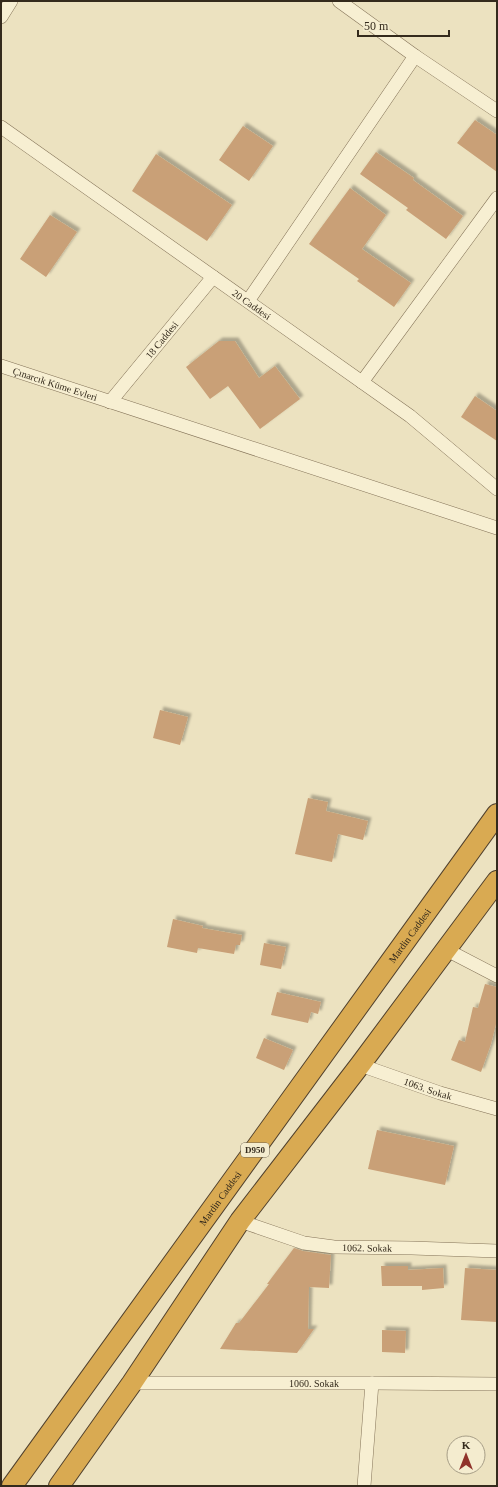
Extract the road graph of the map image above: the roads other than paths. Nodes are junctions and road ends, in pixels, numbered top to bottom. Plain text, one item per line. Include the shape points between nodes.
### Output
1 (12, 1) edge
2 (339, 1) edge
3 (1, 17) edge
4 (415, 56) junction
5 (497, 112) edge
6 (1, 127) edge
7 (497, 198) edge
8 (213, 277) junction
9 (248, 301) junction
10 (1, 366) edge
11 (362, 382) junction
12 (110, 402) junction
13 (497, 489) edge
14 (497, 528) edge
15 (497, 814) edge
16 (497, 881) edge
17 (445, 950) junction
18 (497, 976) edge
19 (360, 1065) junction
20 (497, 1109) edge
21 (240, 1221) junction
22 (497, 1251) edge
23 (132, 1383) junction
24 (372, 1383) junction
25 (497, 1384) edge
26 (12, 1486) edge
27 (59, 1486) edge
28 (364, 1486) edge

1 - 3 street
2 - 4 street
4 - 5 street
4 - 9 street
6 - 8 street, 20 Caddesi
7 - 11 street
8 - 9 street, 20 Caddesi
8 - 12 street, 18 Caddesi
9 - 11 street, 20 Caddesi
10 - 12 street, Çınarcık Küme Evleri
11 - 13 street, 20 Caddesi via 410,416
12 - 14 street, Çınarcık Küme Evleri
15 - 26 highway, Mardin Caddesi / D950
16 - 17 highway
17 - 18 street
17 - 19 highway
19 - 20 street, 1063. Sokak via 440,1093
19 - 21 highway
21 - 22 street, 1062. Sokak via 304,1243 334,1247
21 - 23 highway
23 - 24 street, 1060. Sokak
23 - 27 highway
24 - 25 street, 1060. Sokak
24 - 28 street

